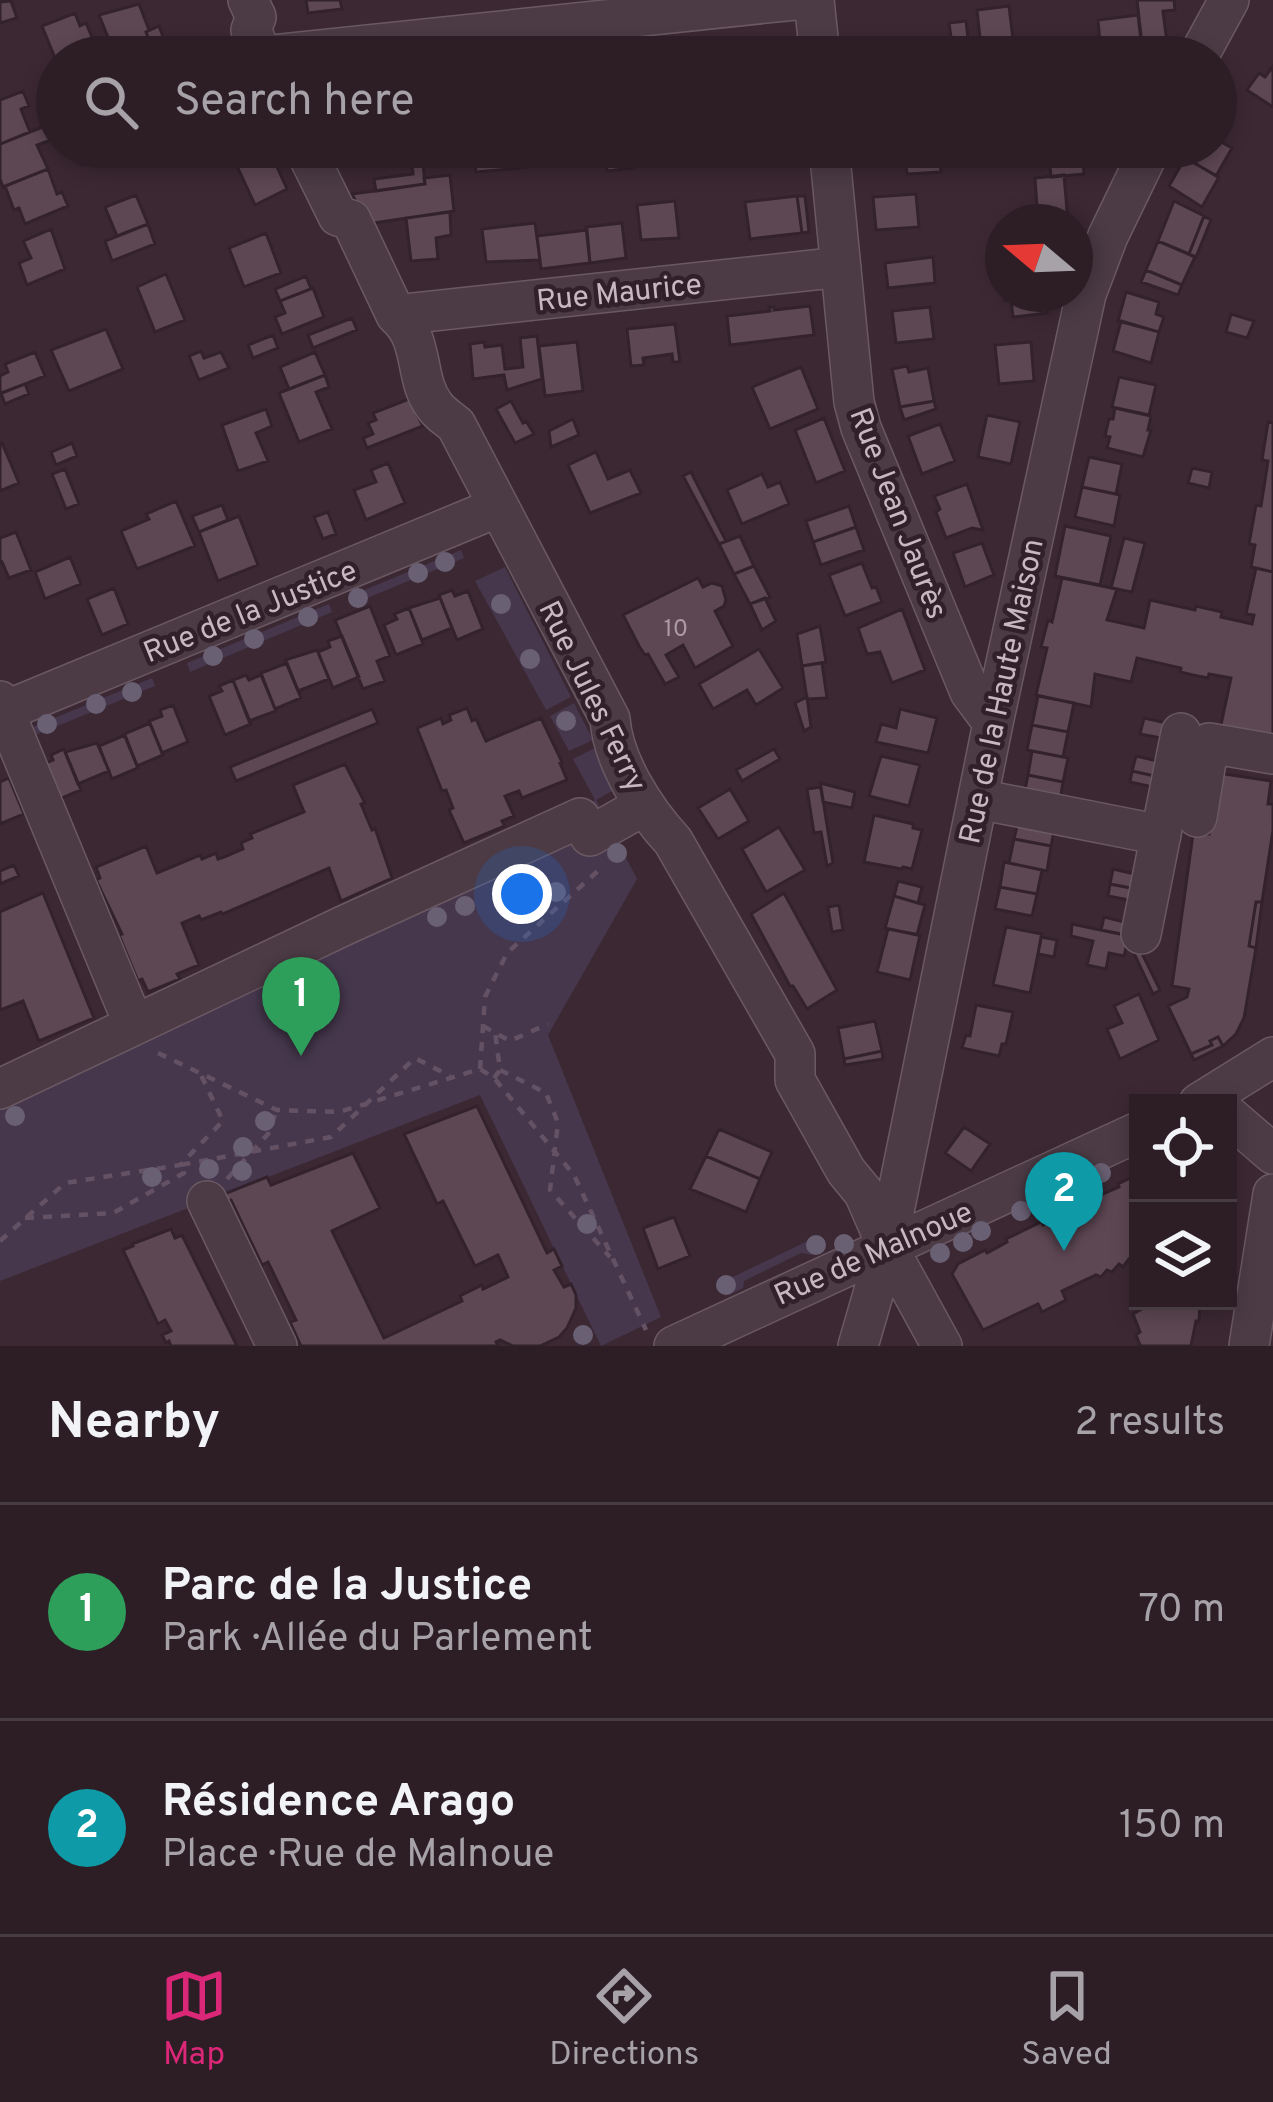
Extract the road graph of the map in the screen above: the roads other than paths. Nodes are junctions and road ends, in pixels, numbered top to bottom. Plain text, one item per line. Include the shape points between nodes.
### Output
1 (248, 0) edge
2 (795, 0) edge
3 (814, 0) edge
4 (1228, 0) edge
5 (254, 36) edge
6 (453, 36) edge
7 (818, 36) edge
8 (1209, 36) edge
9 (314, 168) edge
10 (831, 168) edge
11 (1141, 168) edge
12 (841, 267) junction
13 (396, 315) junction
14 (498, 507) junction
15 (2, 708) edge
16 (994, 723) junction
17 (1181, 733) dead end
18 (1273, 754) edge
19 (978, 799) junction
20 (645, 805) junction
21 (1197, 817) dead end
22 (1161, 835) junction
23 (1142, 934) dead end
24 (134, 1025) junction
25 (1273, 1057) edge
26 (0, 1089) edge
27 (1227, 1094) edge
28 (1237, 1125) edge
29 (1129, 1136) edge
30 (1273, 1154) edge
31 (1273, 1194) edge
32 (207, 1202) road end
33 (887, 1246) junction
34 (660, 1339) edge
35 (277, 1346) edge
36 (858, 1346) edge
37 (942, 1346) edge
38 (1249, 1346) edge

1 - 5 street
2 - 6 street
3 - 7 street
4 - 8 street
9 - 13 street, Rue Jules Ferry
10 - 12 street, Rue Jean Jaurès
11 - 16 street, Rue de la Haute Maison via 1086,295
12 - 13 street, Rue Maurice
12 - 16 street, Rue Jean Jaurès via 861,428 970,692
13 - 14 street, Rue Jules Ferry via 435,408 456,425
14 - 15 street, Rue de la Justice
14 - 20 street, Rue Jules Ferry via 610,719 611,742
15 - 24 street
16 - 19 street, Rue de la Haute Maison
17 - 22 street
18 - 21 street via 1209,743
19 - 22 street
19 - 33 street, Rue de la Haute Maison
20 - 24 street via 590,836 580,818
20 - 33 street, Rue Jules Ferry via 795,1054 795,1080
22 - 23 street
24 - 26 street
25 - 27 street
28 - 30 street
29 - 33 street, Rue de Malnoue
31 - 38 street
32 - 35 street
33 - 34 street, Rue de Malnoue
33 - 36 street, Rue de la Haute Maison
33 - 37 street, Rue Jules Ferry

